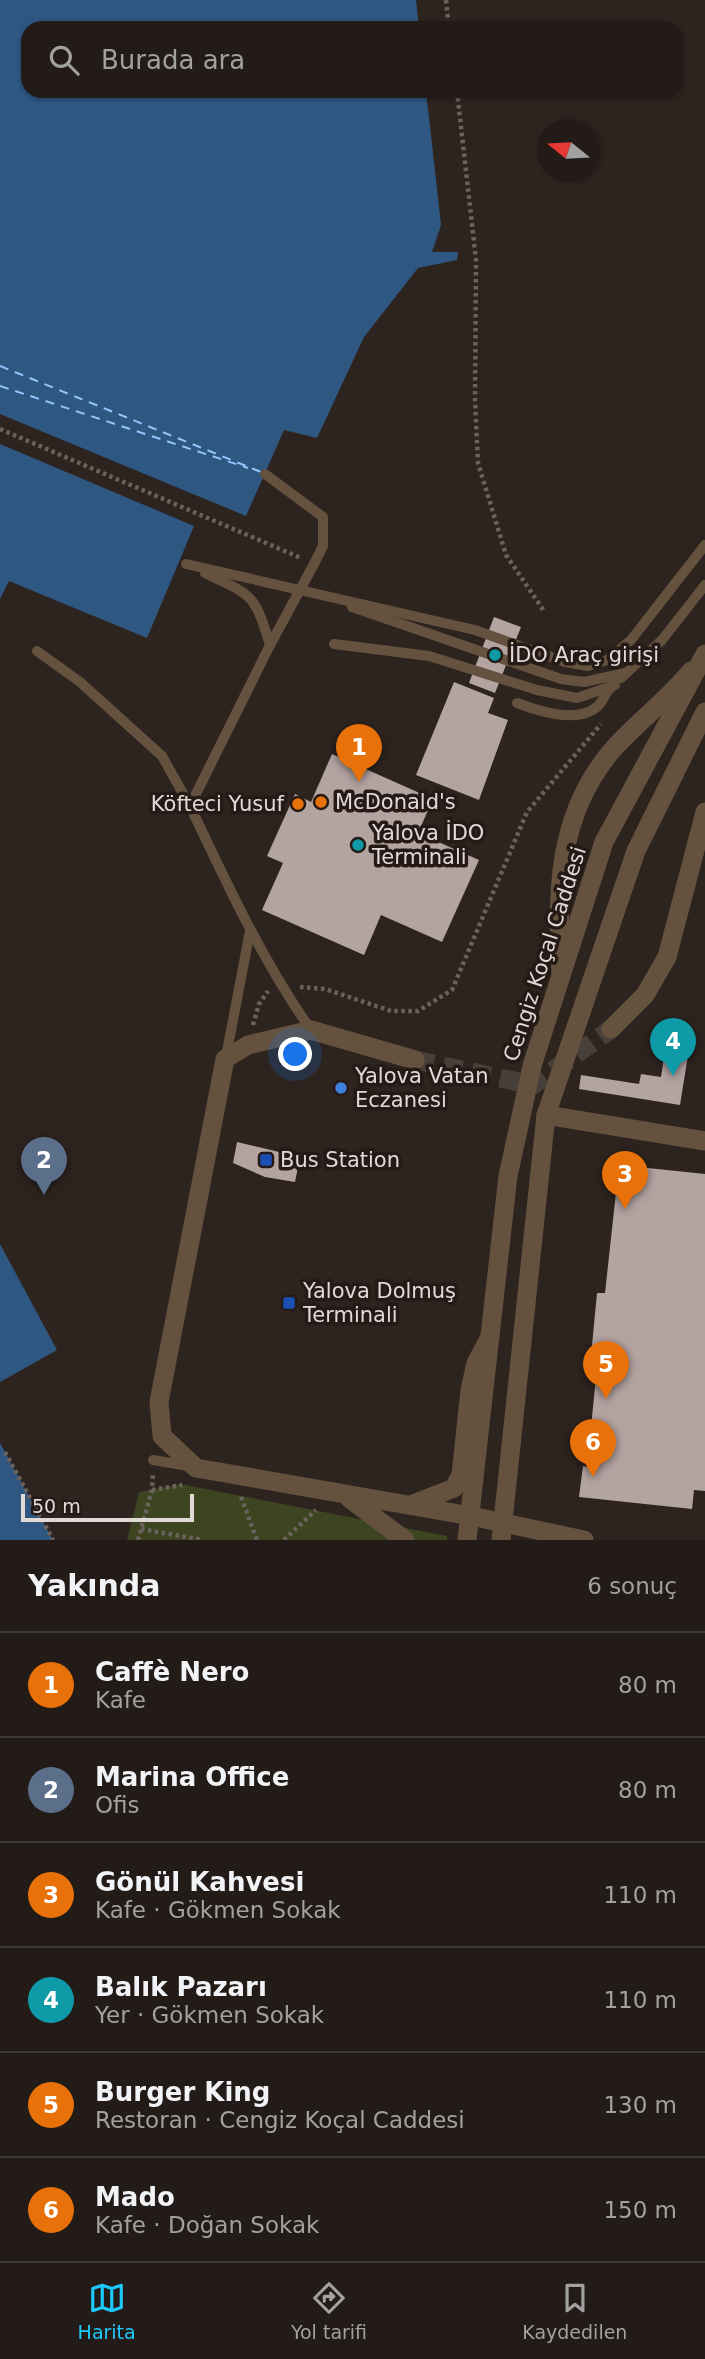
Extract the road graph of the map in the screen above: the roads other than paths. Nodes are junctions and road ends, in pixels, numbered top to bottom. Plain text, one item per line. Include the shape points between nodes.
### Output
1 (265, 474) dead end
2 (705, 545) edge
3 (705, 585) edge
4 (301, 590) junction
5 (319, 594) junction
6 (334, 644) dead end
7 (270, 645) junction
8 (37, 651) dead end
9 (705, 654) edge
10 (625, 673) junction
11 (615, 685) junction
12 (517, 704) dead end
13 (705, 712) edge
14 (190, 806) junction
15 (705, 812) edge
16 (250, 930) junction
17 (561, 977) junction
18 (611, 1029) tunnel mouth
19 (311, 1030) junction
20 (225, 1059) junction
21 (415, 1060) tunnel mouth
22 (546, 1115) junction
23 (705, 1142) edge
24 (490, 1336) junction
25 (153, 1460) road end
26 (196, 1468) junction
27 (340, 1493) junction
28 (410, 1506) junction
29 (471, 1516) junction
30 (502, 1532) edge
31 (405, 1540) edge
32 (467, 1540) edge
33 (584, 1540) edge

1 - 4 lane via 323,517 323,546
2 - 5 lane via 631,640 607,660 588,666 475,630
3 - 10 lane via 662,640
4 - 5 lane
4 - 7 lane
4 - 7 lane via 186,564 247,593 257,603
5 - 10 lane via 561,679 584,682
6 - 11 lane via 429,656 578,698
7 - 14 lane
8 - 14 lane via 80,682 162,756
9 - 17 street, Cengiz Koçal Caddesi via 604,842
9 - 17 street via 616,747 584,797 563,852 558,920
10 - 11 lane
11 - 12 lane via 587,712 540,712
13 - 22 street via 636,851
14 - 16 lane
15 - 18 street via 667,957 645,995
16 - 19 lane
16 - 20 lane
17 - 24 street, Cengiz Koçal Caddesi via 532,1066 508,1176
19 - 20 street via 248,1045
19 - 21 street
20 - 26 street via 159,1402 162,1436
22 - 23 street
22 - 30 street
24 - 28 street via 476,1363 470,1390 461,1475 454,1488
24 - 29 street, Cengiz Koçal Caddesi
25 - 26 lane
26 - 27 street
27 - 28 street
27 - 31 street
28 - 29 street
29 - 30 street
29 - 32 street, Cengiz Koçal Caddesi
30 - 33 street

